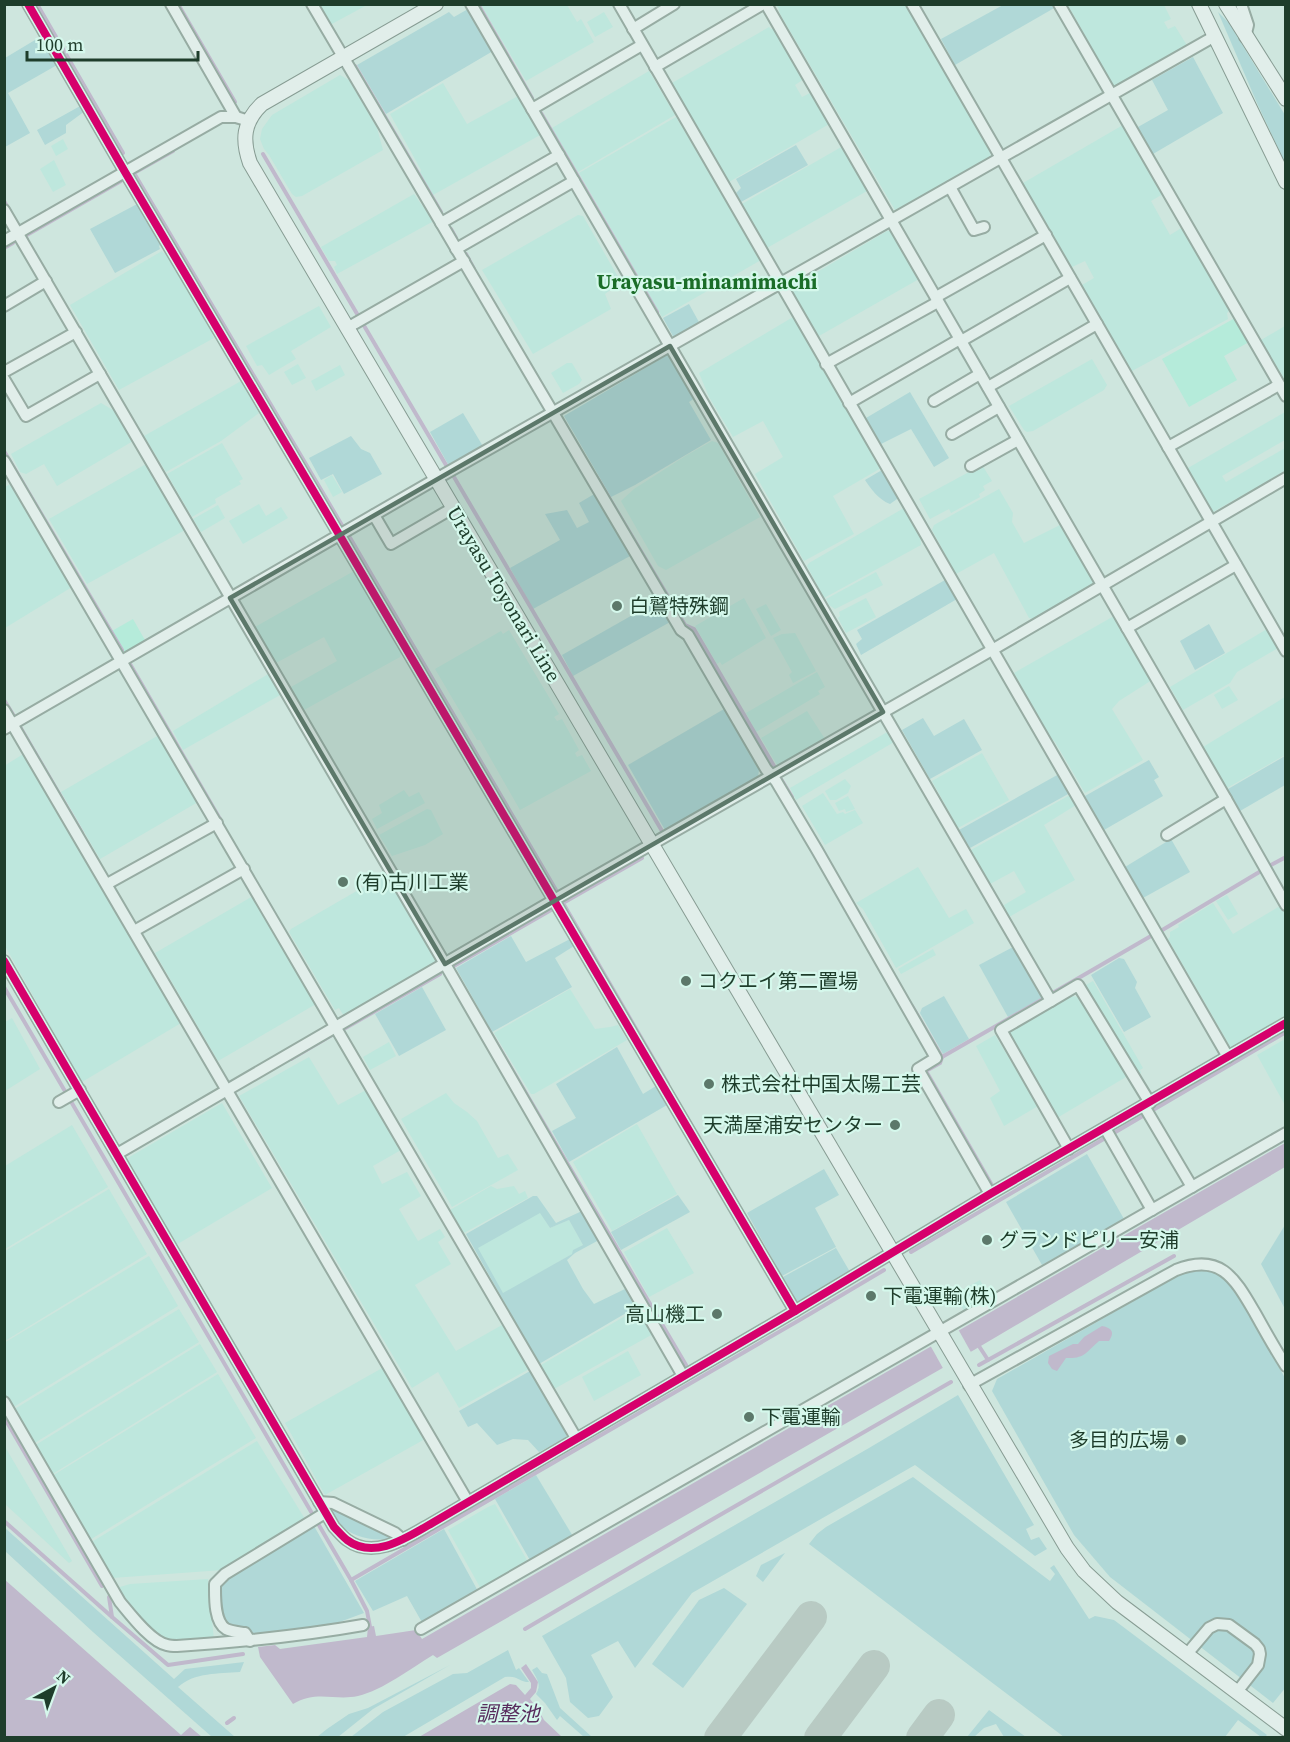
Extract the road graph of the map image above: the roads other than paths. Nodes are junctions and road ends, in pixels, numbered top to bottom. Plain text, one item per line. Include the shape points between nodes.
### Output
1 (28, 4) edge
2 (171, 4) edge
3 (312, 4) edge
4 (436, 4) edge
5 (471, 4) edge
6 (619, 4) edge
7 (674, 4) edge
8 (765, 4) edge
9 (912, 4) edge
10 (1059, 4) edge
11 (1199, 4) edge
12 (1226, 4) edge
13 (1241, 4) edge
14 (419, 9) edge
15 (633, 29) junction
16 (1215, 36) junction
17 (1245, 37) junction
18 (642, 45) junction
19 (342, 57) junction
20 (655, 67) junction
21 (1110, 94) junction
22 (1286, 99) edge
23 (532, 109) junction
24 (243, 119) junction
25 (559, 155) junction
26 (1001, 158) junction
27 (124, 172) junction
28 (574, 181) junction
29 (1286, 182) edge
30 (950, 187) junction
31 (4, 210) edge
32 (891, 221) junction
33 (441, 223) junction
34 (984, 227) dead end
35 (18, 233) junction
36 (1046, 235) junction
37 (4, 241) edge
38 (456, 249) junction
39 (464, 261) junction
40 (1070, 278) junction
41 (46, 281) junction
42 (780, 284) junction
43 (939, 297) junction
44 (4, 306) edge
45 (356, 323) junction
46 (1097, 324) junction
47 (75, 332) junction
48 (963, 339) junction
49 (670, 346) junction
50 (829, 362) junction
51 (4, 372) edge
52 (100, 374) junction
53 (980, 374) junction
54 (4, 379) edge
55 (990, 385) junction
56 (1279, 385) junction
57 (1286, 396) edge
58 (851, 401) junction
59 (934, 401) dead end
60 (999, 407) junction
61 (553, 413) junction
62 (952, 434) dead end
63 (1018, 440) junction
64 (1170, 446) junction
65 (4, 461) edge
66 (970, 466) dead end
67 (1286, 478) edge
68 (9, 479) edge
69 (436, 479) junction
70 (453, 508) junction
71 (374, 515) junction
72 (1210, 521) junction
73 (340, 536) junction
74 (1236, 565) junction
75 (1102, 584) junction
76 (230, 598) junction
77 (1130, 627) junction
78 (992, 650) junction
79 (1286, 651) edge
80 (123, 661) junction
81 (4, 710) edge
82 (882, 712) junction
83 (9, 727) edge
84 (772, 776) junction
85 (1226, 800) junction
86 (217, 823) junction
87 (1167, 835) dead end
88 (652, 845) junction
89 (244, 869) junction
90 (107, 884) junction
91 (554, 900) junction
92 (1286, 904) edge
93 (134, 931) junction
94 (4, 961) edge
95 (445, 964) junction
96 (1051, 1001) junction
97 (1286, 1023) edge
98 (336, 1027) junction
99 (1228, 1057) junction
100 (227, 1090) junction
101 (1148, 1109) junction
102 (1286, 1133) edge
103 (1108, 1134) junction
104 (1069, 1149) junction
105 (117, 1154) junction
106 (1192, 1187) junction
107 (990, 1194) junction
108 (1152, 1210) junction
109 (891, 1253) junction
110 (795, 1311) junction
111 (940, 1334) junction
112 (1286, 1366) edge
113 (683, 1376) junction
114 (969, 1384) junction
115 (4, 1402) edge
116 (576, 1438) junction
117 (319, 1502) junction
118 (468, 1502) junction
119 (320, 1517) junction
120 (403, 1540) junction
121 (363, 1625) dead end
122 (421, 1629) dead end
123 (250, 1641) junction
124 (1187, 1654) junction
125 (1237, 1692) junction
126 (1286, 1730) edge

1 - 27 street
2 - 24 street
3 - 19 street
4 - 14 main road
5 - 23 street
6 - 15 street
7 - 15 street
8 - 20 street
8 - 32 street
9 - 26 street
10 - 21 street
11 - 16 main road
12 - 17 main road
13 - 17 street via 1248,25
14 - 19 main road
15 - 18 street
16 - 21 street
16 - 29 main road
17 - 22 main road
18 - 20 street
18 - 23 street
19 - 24 main road
19 - 33 street
20 - 42 street
21 - 26 street
21 - 56 street
23 - 25 street
24 - 27 street via 221,117
24 - 45 main road, Urayasu Toyonari Line via 250,163
25 - 28 street
25 - 33 street
26 - 30 street
26 - 36 street
27 - 35 street
27 - 73 street
28 - 38 street
28 - 49 street
30 - 32 street
30 - 34 street via 974,230
31 - 35 street
32 - 42 street
32 - 43 street
33 - 38 street
35 - 37 street
35 - 41 street
36 - 40 street
36 - 43 street
38 - 39 street
39 - 45 street
39 - 61 street
40 - 46 street
40 - 48 street
41 - 44 street
41 - 47 street
42 - 49 street
42 - 50 street
43 - 48 street
43 - 50 street
45 - 69 main road, Urayasu Toyonari Line
46 - 55 street
46 - 64 street
47 - 51 street
47 - 52 street
48 - 53 street
48 - 58 street
49 - 61 street
49 - 82 street
50 - 58 street
52 - 54 street via 26,416
52 - 76 street
53 - 55 street
53 - 59 street
55 - 60 street
56 - 57 street
56 - 64 street
58 - 78 street
60 - 62 street
60 - 63 street
61 - 69 street
61 - 84 street
63 - 66 street
63 - 75 street
64 - 72 street
65 - 68 street
67 - 72 street
68 - 80 street
69 - 70 main road, Urayasu Toyonari Line
69 - 71 street
70 - 71 street via 391,544
70 - 88 main road, Urayasu Toyonari Line
71 - 73 street
72 - 74 street
72 - 75 street
73 - 76 street
73 - 91 street
74 - 77 street
74 - 79 street
75 - 77 street
75 - 78 street
76 - 80 street
76 - 95 street
77 - 85 street
78 - 82 street
78 - 99 street
80 - 83 street
80 - 86 street
81 - 83 street
82 - 84 street
82 - 96 street
83 - 90 street
84 - 88 street
84 - 107 street via 936,1058 918,1069
85 - 87 street
85 - 92 street
86 - 89 street
86 - 90 street
88 - 91 street
88 - 109 main road, Urayasu Toyonari Line
89 - 93 street
89 - 98 street
90 - 93 street
91 - 95 street
91 - 110 street
93 - 100 street
94 - 105 street via 69,1096
95 - 98 street
95 - 113 street
96 - 101 street via 1078,985
96 - 104 street via 1001,1030
97 - 99 street
98 - 100 street
98 - 116 street
99 - 101 street
100 - 105 street
100 - 118 street
101 - 103 street
101 - 106 street
102 - 106 street
103 - 104 street
103 - 108 street
104 - 107 street
105 - 117 street
106 - 108 street
107 - 109 street
108 - 111 street
109 - 110 street
109 - 111 main road, Urayasu Toyonari Line
110 - 113 street
111 - 114 main road, Urayasu Toyonari Line
111 - 122 street
112 - 114 street via 1238,1285 1225,1272 1207,1264 1189,1264
113 - 116 street
114 - 124 main road, Urayasu Toyonari Line via 1066,1548 1084,1571 1117,1602
115 - 123 street via 132,1617 166,1645
116 - 118 street
117 - 119 street
117 - 120 street via 333,1503
118 - 120 street
119 - 120 street via 349,1541 364,1547 383,1548
119 - 123 street via 225,1574 215,1584 219,1623 245,1634
121 - 123 street
124 - 125 main road, Urayasu Toyonari Line
124 - 125 street via 1209,1628 1229,1624 1255,1644 1260,1654 1258,1665
125 - 126 main road, Urayasu Toyonari Line

